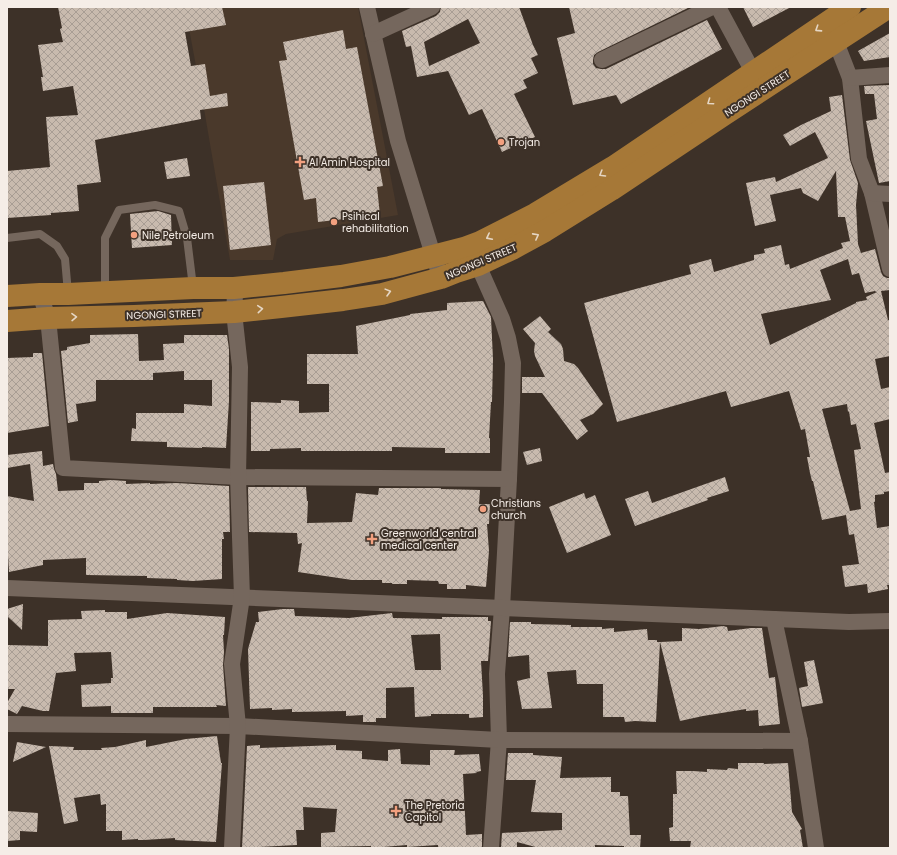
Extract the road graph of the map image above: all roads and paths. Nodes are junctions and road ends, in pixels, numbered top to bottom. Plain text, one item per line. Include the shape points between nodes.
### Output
1 (366, 7) edge
2 (432, 7) edge
3 (712, 7) edge
4 (718, 7) edge
5 (850, 7) edge
6 (889, 7) edge
7 (373, 34) junction
8 (836, 42) junction
9 (602, 60) dead end
10 (753, 72) junction
11 (890, 75) edge
12 (850, 78) junction
13 (872, 193) junction
14 (890, 194) edge
15 (7, 238) edge
16 (433, 255) junction
17 (478, 265) junction
18 (890, 269) edge
19 (441, 278) junction
20 (193, 288) junction
21 (234, 288) junction
22 (105, 292) junction
23 (40, 294) junction
24 (68, 294) junction
25 (7, 296) edge
26 (234, 312) junction
27 (48, 318) junction
28 (7, 321) edge
29 (238, 477) junction
30 (509, 479) junction
31 (7, 588) edge
32 (242, 597) junction
33 (502, 608) junction
34 (774, 619) junction
35 (890, 621) edge
36 (7, 724) edge
37 (238, 726) junction
38 (499, 740) junction
39 (800, 741) junction
40 (232, 848) edge
41 (491, 848) edge
42 (816, 848) edge

1 - 7 street
2 - 7 street
3 - 9 street
4 - 10 street
5 -> 10 main road, NGONGI STREET
6 - 8 main road, NGONGI STREET
7 - 16 street via 398,141
8 - 12 street
17 -> 8 main road, NGONGI STREET via 545,231 611,190
10 -> 16 main road, NGONGI STREET via 613,167 535,214 480,242
11 - 12 street
12 - 13 street via 859,160
13 - 14 street
13 - 18 street
15 - 24 lane via 40,234 57,246 65,259
16 - 19 street
16 - 21 main road, NGONGI STREET via 341,276
17 - 19 main road, NGONGI STREET
17 - 30 street via 502,319 513,363
26 -> 19 main road, NGONGI STREET via 382,294
20 - 21 main road, NGONGI STREET
20 - 22 main road, NGONGI STREET
20 - 22 lane via 187,238 179,211 155,205 118,210 105,238
21 - 26 street
22 - 24 main road, NGONGI STREET
23 - 24 main road, NGONGI STREET
23 - 25 main road, NGONGI STREET
23 - 27 street
27 -> 26 main road, NGONGI STREET
26 - 29 street via 240,367
27 - 28 main road, NGONGI STREET
27 - 29 street via 63,468
29 - 30 street
29 - 32 street
30 - 33 street
31 - 32 street
32 - 33 street
32 - 37 street via 232,664
33 - 34 street
33 - 38 street via 497,674
34 - 35 street
34 - 39 street
36 - 37 street
37 - 38 street
37 - 40 street
38 - 39 street
38 - 41 street
39 - 42 street

